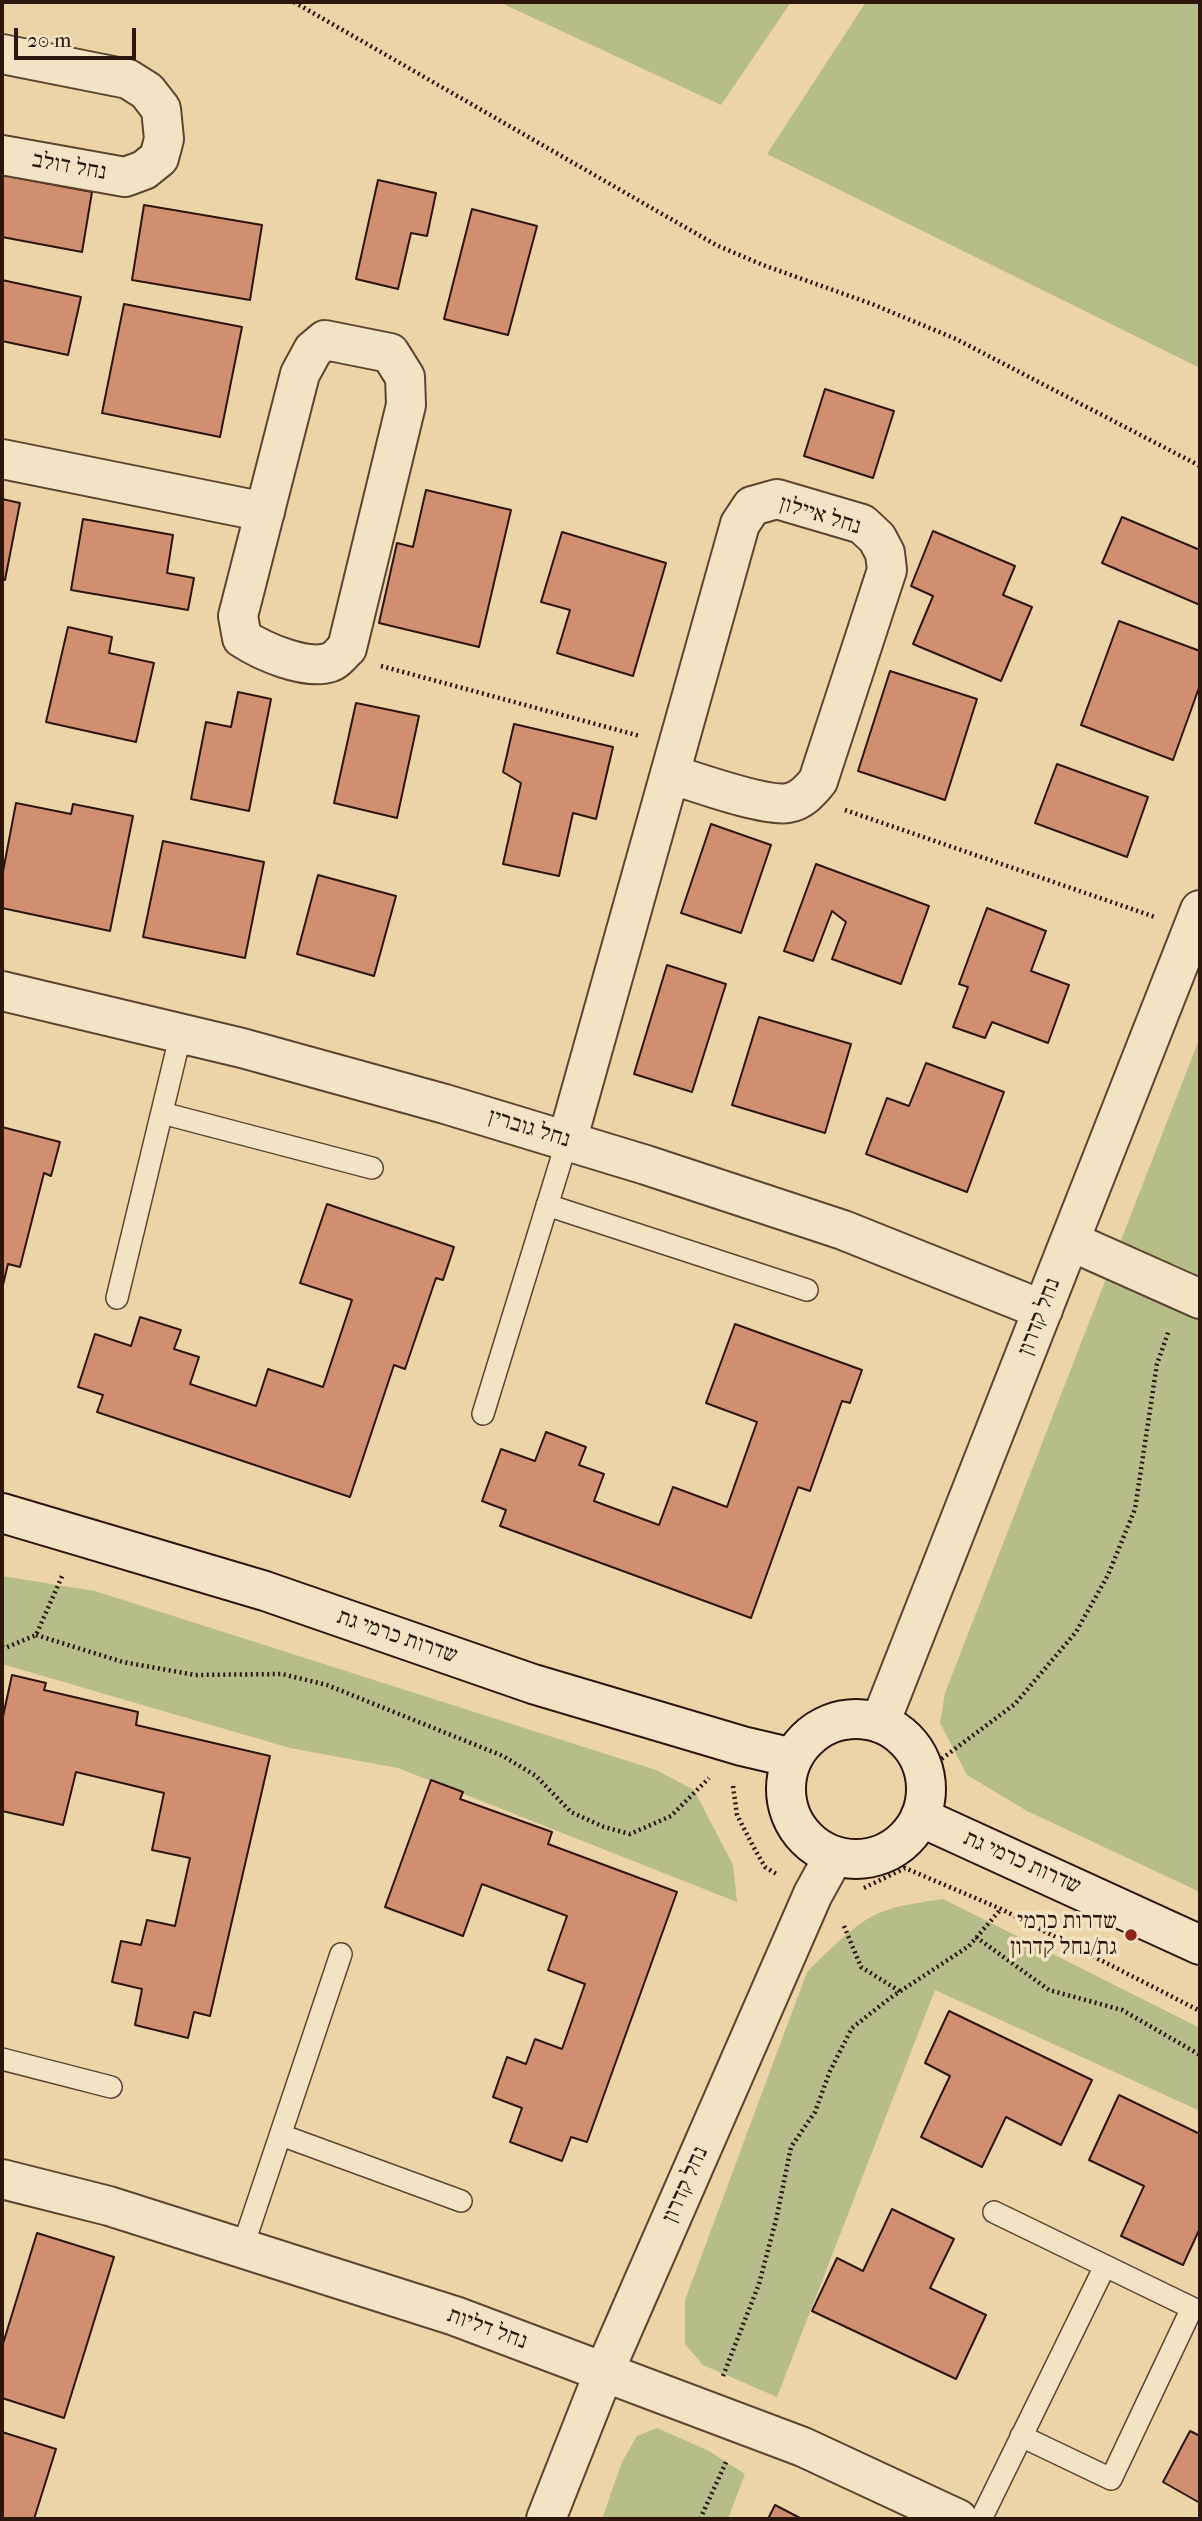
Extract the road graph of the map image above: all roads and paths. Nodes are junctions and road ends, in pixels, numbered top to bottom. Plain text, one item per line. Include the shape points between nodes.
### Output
1 (294, 2) edge
2 (2, 54) edge
3 (2, 155) edge
4 (2, 459) edge
5 (1200, 467) edge
6 (265, 512) junction
7 (340, 655) junction
8 (674, 760) junction
9 (805, 796) junction
10 (1196, 920) edge
11 (2, 991) edge
12 (181, 1033) junction
13 (162, 1113) junction
14 (567, 1141) junction
15 (372, 1168) dead end
16 (547, 1205) junction
17 (1070, 1241) junction
18 (807, 1290) dead end
19 (1196, 1297) edge
20 (117, 1298) dead end
21 (1043, 1310) junction
22 (483, 1414) dead end
23 (2, 1513) edge
24 (79, 1536) junction
25 (36, 1635) junction
26 (2, 1647) edge
27 (880, 1723) junction
28 (742, 1746) junction
29 (793, 1758) junction
30 (923, 1772) junction
31 (920, 1817) junction
32 (834, 1856) junction
33 (841, 1920) dead end
34 (976, 1937) junction
35 (1200, 1945) edge
36 (341, 1954) dead end
37 (901, 1992) junction
38 (1200, 2011) edge
39 (1200, 2055) edge
40 (2, 2059) edge
41 (111, 2087) dead end
42 (281, 2135) junction
43 (2, 2179) edge
44 (461, 2202) dead end
45 (995, 2212) dead end
46 (242, 2249) junction
47 (1105, 2266) junction
48 (604, 2372) junction
49 (727, 2418) junction
50 (1021, 2436) junction
51 (546, 2519) edge
52 (700, 2519) edge
53 (958, 2519) edge
54 (981, 2519) edge

1 - 5 path via 716,245 956,339
2 - 3 street, נחל דולב via 128,79 147,92 160,109 163,139 159,158 125,177
4 - 6 street
6 - 7 street via 238,616 242,638 258,649 312,666 333,662
6 - 7 street via 300,374 313,350 325,340 390,353 405,377 405,405 347,648
7 - 8 path
8 - 9 street via 761,801 787,803
8 - 9 street, נחל איילון via 740,524 752,506 777,499 862,524 877,538 887,570 818,781
8 - 14 street, נחל איילון
9 - 10 path
10 - 17 street, נחל קדרון
11 - 12 street, נחל גוברין
12 - 13 lane
12 - 14 street, נחל גוברין
13 - 15 lane
13 - 20 lane
14 - 16 lane
14 - 21 street, נחל גוברין via 843,1230
16 - 18 lane
16 - 22 lane
17 - 19 street
17 - 21 street, נחל קדרון
19 - 30 path via 1171,1325 1157,1364 1135,1509 1108,1575 1076,1632 1015,1704
21 - 27 street, נחל קדרון
23 - 24 street, שדרות כרמי גת
24 - 25 path
24 - 28 street, שדרות כרמי גת via 265,1591 533,1684
25 - 26 path
25 - 28 path via 123,1662 195,1675 282,1674 327,1685 503,1756 536,1776 571,1812 630,1834 671,1816
27 - 29 street via 840,1720 804,1741
27 - 30 street via 900,1734 915,1752
28 - 29 street, שדרות כרמי גת
29 - 32 street via 786,1777 791,1816 816,1847
30 - 31 street via 926,1794
31 - 32 street via 894,1848 855,1860
31 - 35 street, שדרות כרמי גת
32 - 48 street, נחל קדרון via 813,1894
33 - 37 path via 861,1968
34 - 37 path
34 - 38 path via 1001,1909
34 - 39 path via 1049,1990 1122,2010
36 - 42 lane
37 - 49 path via 852,2028 815,2112 791,2147
40 - 41 lane
42 - 44 lane
42 - 46 lane
43 - 46 street, נחל דליות via 109,2206
45 - 47 lane
46 - 48 street, נחל דליות via 455,2316
47 - 50 lane
47 - 50 lane via 1192,2308 1111,2479
48 - 49 street, נחל דליות
48 - 51 street, נחל קדרון
49 - 52 path
49 - 53 street, נחל דליות via 803,2446
50 - 54 lane

